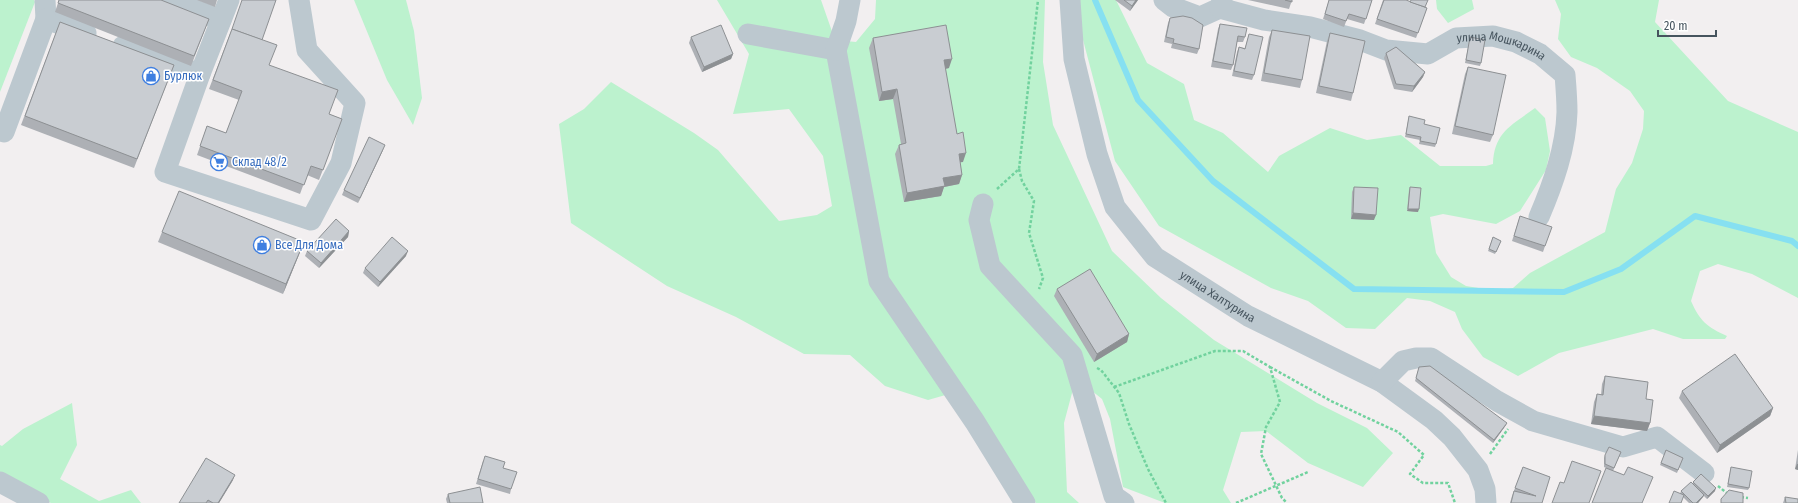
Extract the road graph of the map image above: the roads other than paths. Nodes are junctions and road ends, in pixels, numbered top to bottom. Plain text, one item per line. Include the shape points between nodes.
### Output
1 (170, 0) edge
2 (229, 0) edge
3 (298, 0) edge
4 (850, 0) edge
5 (1070, 0) edge
6 (1164, 0) edge
7 (1221, 4) edge
8 (45, 9) edge
9 (221, 20) junction
10 (748, 34) dead end
11 (836, 50) junction
12 (200, 74) junction
13 (4, 132) dead end
14 (983, 204) road end
15 (1539, 217) dead end
16 (1382, 382) junction
17 (1704, 473) road end
18 (0, 482) edge
19 (39, 503) edge
20 (1025, 503) edge
21 (1124, 503) edge
22 (1486, 503) edge

1 - 9 street
2 - 9 street
3 - 12 street via 307,50 355,103 342,164 311,220 164,172
4 - 11 street
5 - 16 street, улица Халтурина via 1074,59 1097,154 1115,207 1155,257 1248,316
6 - 7 street via 1173,7 1200,17
7 - 15 street, улица Мошкарина via 1264,20 1317,29 1386,50 1428,54 1456,38 1493,36 1516,42 1540,54 1565,75 1567,113 1553,184
8 - 12 street
8 - 13 street
9 - 12 street
10 - 11 street
11 - 20 street via 879,281 975,422
14 - 21 street via 979,220 990,266 1072,354 1114,496
16 - 17 street via 1403,361 1430,358 1497,401 1533,420 1623,447 1657,437
16 - 22 street, улица Халтурина via 1434,420 1452,437 1478,470 1486,489
18 - 19 street

